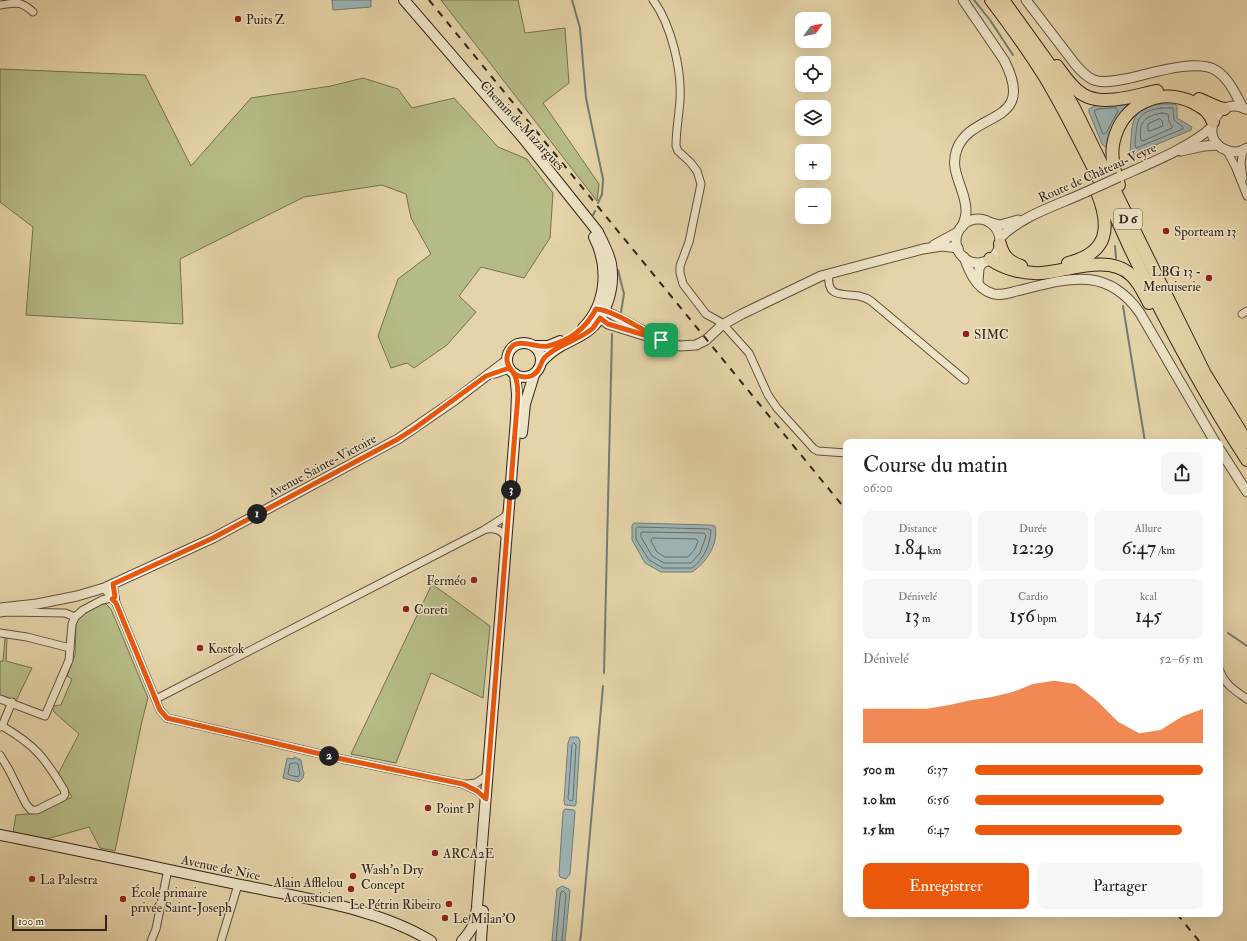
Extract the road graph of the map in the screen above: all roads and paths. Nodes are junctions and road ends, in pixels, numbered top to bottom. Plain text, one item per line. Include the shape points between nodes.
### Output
1 (397, 0) edge
2 (404, 0) edge
3 (653, 0) edge
4 (963, 0) edge
5 (991, 0) edge
6 (1002, 0) edge
7 (1008, 0) edge
8 (1026, 0) edge
9 (0, 5) edge
10 (33, 12) dead end
11 (1016, 33) junction
12 (1232, 89) junction
13 (1228, 108) junction
14 (1245, 109) edge
15 (1212, 124) junction
16 (1218, 145) junction
17 (1245, 149) edge
18 (1227, 150) junction
19 (1170, 154) junction
20 (557, 182) junction
21 (1247, 191) edge
22 (1247, 196) edge
23 (964, 201) junction
24 (1035, 215) junction
25 (989, 222) junction
26 (960, 229) junction
27 (1000, 241) junction
28 (958, 248) junction
29 (923, 249) junction
30 (964, 257) junction
31 (986, 261) junction
32 (830, 274) junction
33 (978, 283) junction
34 (1169, 304) junction
35 (600, 312) junction
36 (724, 324) junction
37 (535, 346) junction
38 (542, 361) junction
39 (510, 367) junction
40 (534, 375) junction
41 (965, 380) dead end
42 (1213, 439) edge
43 (1247, 442) edge
44 (843, 453) edge
45 (1223, 458) edge
46 (1247, 460) edge
47 (1247, 468) edge
48 (1247, 492) edge
49 (509, 511) junction
50 (484, 530) junction
51 (507, 538) junction
52 (113, 584) junction
53 (104, 588) junction
54 (115, 600) junction
55 (0, 608) edge
56 (0, 613) edge
57 (74, 618) junction
58 (0, 633) edge
59 (70, 648) junction
60 (1223, 678) edge
61 (0, 699) edge
62 (156, 699) junction
63 (1247, 699) edge
64 (12, 702) junction
65 (1, 727) edge
66 (0, 755) edge
67 (489, 775) junction
68 (463, 784) junction
69 (486, 799) junction
70 (0, 835) edge
71 (0, 840) edge
72 (168, 871) junction
73 (237, 888) junction
74 (151, 941) edge
75 (221, 941) edge
76 (423, 941) edge
77 (431, 941) edge
78 (462, 941) edge
79 (481, 941) edge

1 - 20 main road, Chemin de Mazargues via 456,71
2 - 20 main road, Chemin de Mazargues via 523,138
3 - 36 street via 669,29 680,83 677,148 694,167 701,184 689,242 680,266 680,277 706,314
4 - 23 street via 1004,60 1014,90 1008,108 968,134 957,149 954,166
5 - 11 highway, D 6
6 - 34 highway, D 6 via 1047,61 1074,108
7 - 13 highway via 1065,77 1088,96 1115,99 1173,90
8 - 12 street via 1075,64 1094,80 1118,80 1179,67 1202,66 1217,71
9 - 10 street via 23,4
11 - 27 highway via 1058,108 1091,177 1102,207 1105,227 1099,246 1092,254 1080,260 1050,266 1028,267 1015,264 1002,253
11 - 46 highway, D 6 via 1066,114 1160,309 1198,379
12 - 13 street via 1234,102
12 - 14 street
13 - 14 street
13 - 15 street, Route de Château-Veyre via 1219,112
15 - 16 street via 1213,137
15 - 19 street, Route de Château-Veyre via 1201,136
15 - 34 highway via 1211,116 1204,108 1188,100 1159,96 1126,114 1118,125 1113,141 1112,157 1120,191
16 - 18 street
16 - 19 street, Route de Château-Veyre
17 - 18 street via 1232,152
17 - 21 street via 1240,164
18 - 22 street
19 - 24 street, Route de Château-Veyre, bridge
20 - 35 main road via 577,206 602,256 604,279
23 - 25 street via 971,210
23 - 26 street via 966,214
24 - 25 street, Route de Château-Veyre via 1000,225
24 - 27 street, Route de Château-Veyre via 1013,227
25 - 26 street via 975,219
25 - 27 street via 999,234
26 - 28 street via 957,236
26 - 29 street via 941,242
27 - 31 street via 994,256
28 - 29 street via 942,246
28 - 30 street
29 - 32 street
30 - 31 street via 974,262
30 - 33 street
31 - 33 street via 979,268
31 - 47 highway via 1029,273 1106,264 1131,275
32 - 36 street via 808,281
32 - 41 street via 829,284 833,291 862,296 871,301
33 - 42 street via 986,291 997,295 1050,282 1080,278 1103,282 1118,290 1140,313
34 - 43 highway, D 6 via 1205,374
35 - 36 street via 680,346 696,345
35 - 37 main road via 581,330 554,344
35 - 38 main road via 593,328 559,347
36 - 44 street via 750,355 768,395 777,408 814,449
37 - 38 main road
37 - 39 main road via 525,342 516,344 509,351
38 - 40 main road
39 - 40 main road via 524,377
39 - 49 main road via 516,387 516,419
39 - 52 street, Avenue Sainte-Victoire via 486,376 398,439 213,538
40 - 79 main road via 525,404 517,486
45 - 48 street
49 - 50 street
49 - 51 main road
50 - 51 street via 503,532
50 - 62 street
51 - 67 main road
52 - 53 street, Avenue Sainte-Victoire
52 - 54 street
53 - 54 street
53 - 55 street, Avenue Sainte-Victoire via 37,604
54 - 57 street via 102,600
54 - 62 street
56 - 57 street via 65,613
57 - 59 street
58 - 59 street
59 - 64 street via 67,665 45,716
60 - 63 street via 1228,686
61 - 64 street
62 - 68 street via 160,710 167,718
64 - 65 street
65 - 66 street via 26,741 38,752 64,790 64,797 37,810 31,810
67 - 68 street via 476,783
67 - 69 main road
68 - 69 street
69 - 78 main road via 475,922
70 - 72 main road, Avenue de Nice
71 - 72 main road, Avenue de Nice
72 - 73 main road, Avenue de Nice
72 - 74 street via 156,929
72 - 77 main road, Avenue de Nice via 348,908 400,925
73 - 75 street
73 - 76 main road, Avenue de Nice via 349,913 398,928

